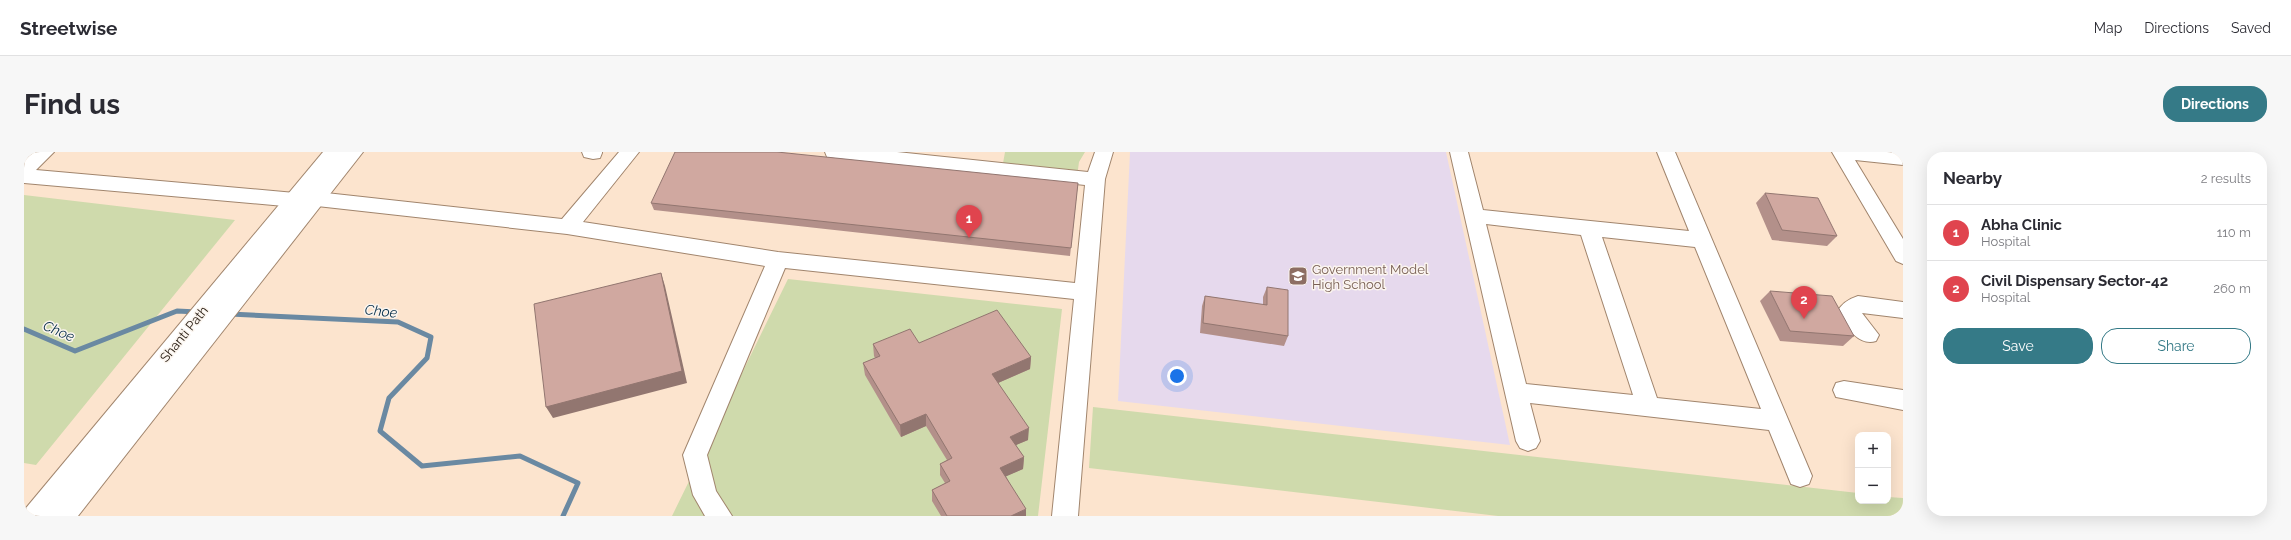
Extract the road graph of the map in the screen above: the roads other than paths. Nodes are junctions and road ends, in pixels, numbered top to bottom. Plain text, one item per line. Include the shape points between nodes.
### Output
1 (45, 152) edge
2 (334, 152) edge
3 (354, 152) edge
4 (630, 152) edge
5 (834, 152) edge
6 (1104, 152) edge
7 (1459, 152) edge
8 (1666, 152) edge
9 (1842, 152) edge
10 (890, 155) edge
11 (1903, 158) edge
12 (1004, 161) edge
13 (24, 170) edge
14 (24, 176) edge
15 (1095, 179) junction
16 (318, 199) junction
17 (295, 200) junction
18 (1475, 216) junction
19 (566, 227) junction
20 (1589, 228) junction
21 (1702, 240) junction
22 (1903, 256) edge
23 (778, 260) junction
24 (1085, 292) junction
25 (1903, 310) edge
26 (1868, 335) dead end
27 (1844, 390) dead end
28 (1517, 392) junction
29 (1903, 400) edge
30 (1648, 406) junction
31 (1777, 421) junction
32 (1528, 441) dead end
33 (1800, 476) dead end
34 (35, 516) edge
35 (63, 516) edge
36 (719, 516) edge
37 (1065, 516) edge

1 - 13 street
2 - 17 street, Shanti Path
3 - 16 street
4 - 19 street
5 - 10 street
6 - 15 street
7 - 18 street
8 - 21 street
9 - 11 street
9 - 22 street
10 - 12 street
12 - 15 street
14 - 17 street
15 - 24 street
16 - 19 street
16 - 35 street, Shanti Path
17 - 34 street, Shanti Path
18 - 20 street
18 - 28 street
19 - 23 street
20 - 21 street
20 - 30 street
21 - 31 street
23 - 24 street
23 - 36 street via 695,455 704,495
24 - 37 street
25 - 26 street via 1858,304 1848,312
27 - 29 street
28 - 30 street
28 - 32 street
30 - 31 street
31 - 33 street

